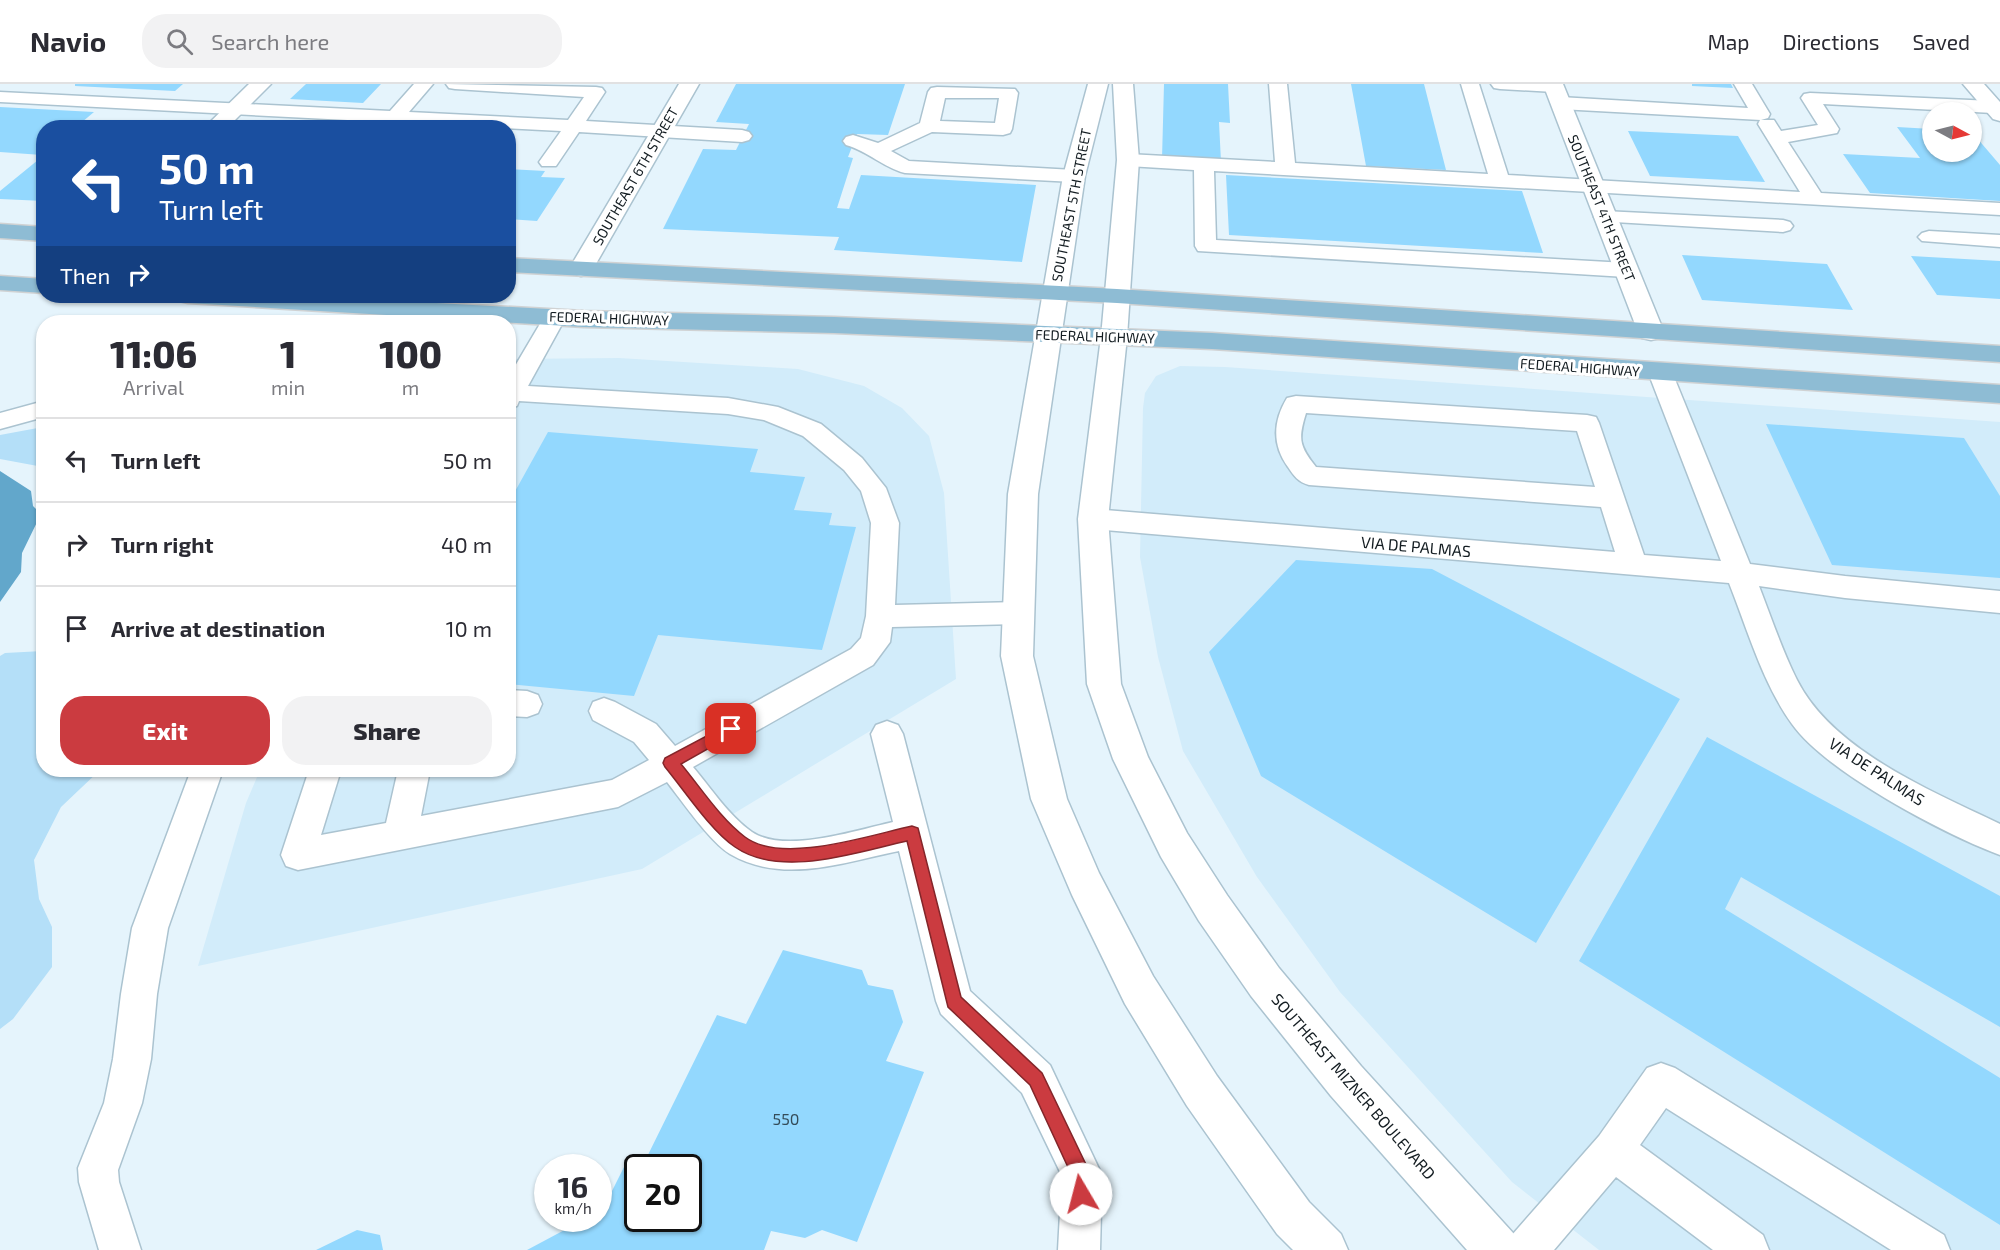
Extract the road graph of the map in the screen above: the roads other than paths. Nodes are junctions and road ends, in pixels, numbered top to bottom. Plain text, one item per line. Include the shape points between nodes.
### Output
1 (261, 84) edge
2 (424, 84) edge
3 (455, 84) edge
4 (689, 84) edge
5 (1098, 84) edge
6 (1123, 84) edge
7 (1278, 84) edge
8 (1470, 84) edge
9 (1500, 84) edge
10 (1743, 84) edge
11 (1973, 84) edge
12 (599, 88) edge
13 (1555, 91) edge
14 (0, 97) edge
15 (234, 110) junction
16 (1996, 111) edge
17 (1761, 114) junction
18 (395, 116) junction
19 (223, 120) edge
20 (475, 120) edge
21 (516, 122) edge
22 (574, 125) junction
23 (929, 126) dead end
24 (662, 130) junction
25 (742, 136) dead end
26 (1776, 138) junction
27 (854, 141) dead end
28 (877, 150) junction
29 (549, 162) dead end
30 (1097, 162) junction
31 (1204, 165) junction
32 (1286, 170) junction
33 (1500, 180) junction
34 (1592, 186) junction
35 (1814, 198) junction
36 (2000, 209) edge
37 (1604, 217) junction
38 (1783, 226) dead end
39 (0, 231) edge
40 (36, 233) edge
41 (1929, 237) dead end
42 (2000, 241) edge
43 (516, 265) edge
44 (581, 268) junction
45 (1626, 270) junction
46 (0, 283) edge
47 (36, 285) edge
48 (1054, 292) junction
49 (1117, 296) junction
50 (310, 303) edge
51 (555, 317) junction
52 (1651, 332) junction
53 (1048, 334) junction
54 (1114, 337) junction
55 (2000, 354) edge
56 (1571, 366) junction
57 (1660, 372) junction
58 (516, 387) edge
59 (2000, 394) edge
60 (516, 396) edge
61 (36, 411) edge
62 (0, 421) edge
63 (1612, 498) junction
64 (1093, 519) junction
65 (1633, 564) junction
66 (1739, 573) junction
67 (2000, 602) edge
68 (1018, 613) junction
69 (880, 616) junction
70 (604, 711) dead end
71 (887, 734) dead end
72 (670, 763) junction
73 (204, 777) edge
74 (324, 777) edge
75 (412, 777) edge
76 (912, 833) junction
77 (400, 835) junction
78 (2000, 840) edge
79 (1614, 1150) junction
80 (120, 1250) edge
81 (1079, 1250) edge
82 (1325, 1250) edge
83 (1498, 1250) edge
84 (1527, 1250) edge
85 (1748, 1250) edge
86 (1929, 1250) edge

1 - 15 main road
2 - 18 lane
3 - 12 lane
4 - 24 main road, SOUTHEAST 6TH STREET
5 - 30 main road, SOUTHEAST 5TH STREET
6 - 30 main road, SOUTHEAST 5TH STREET
7 - 32 lane
8 - 33 lane
9 - 13 lane
10 - 17 lane
11 - 16 main road
12 - 22 lane
13 - 17 lane
13 - 34 main road, SOUTHEAST 4TH STREET
14 - 15 lane
15 - 18 lane
15 - 19 main road
16 - 26 lane via 1810,98 1830,129
17 - 26 lane
18 - 20 lane
21 - 22 lane
22 - 24 lane
22 - 29 lane
23 - 28 lane
24 - 25 lane
24 - 44 main road, SOUTHEAST 6TH STREET
26 - 35 lane
27 - 28 lane
28 - 30 lane via 905,167
30 - 31 lane
30 - 48 main road, SOUTHEAST 5TH STREET
30 - 49 main road, SOUTHEAST 5TH STREET
31 - 32 lane
31 - 45 lane via 1206,246
32 - 33 lane
33 - 34 lane
34 - 35 lane
34 - 37 main road, SOUTHEAST 4TH STREET
35 - 36 lane
37 - 38 lane
37 - 45 main road, SOUTHEAST 4TH STREET
39 - 40 main road
41 - 42 lane
43 - 44 main road
44 - 48 main road
45 - 52 main road, SOUTHEAST 4TH STREET
46 - 47 main road
48 - 49 main road
48 - 53 main road
49 - 52 main road
49 - 54 main road, SOUTHEAST MIZNER BOULEVARD
50 - 51 main road, FEDERAL HIGHWAY
51 - 53 main road, FEDERAL HIGHWAY
51 - 58 lane
52 - 55 main road
52 - 56 main road via 1644,341
53 - 54 main road, FEDERAL HIGHWAY
53 - 68 main road via 1023,494
54 - 56 main road, FEDERAL HIGHWAY
54 - 64 main road, SOUTHEAST MIZNER BOULEVARD
56 - 57 main road, FEDERAL HIGHWAY
57 - 59 main road, FEDERAL HIGHWAY
57 - 66 lane, VIA DE PALMAS
60 - 69 lane via 728,406 769,413 812,430 853,464 873,488 885,523
61 - 62 lane
63 - 63 lane via 1587,423 1296,405 1286,435 1288,451 1308,476
63 - 65 lane
64 - 65 lane, VIA DE PALMAS
64 - 83 main road, SOUTHEAST MIZNER BOULEVARD via 1104,684 1131,759 1174,844 1265,982 1346,1081
65 - 66 lane, VIA DE PALMAS
66 - 67 lane, VIA DE PALMAS via 1845,588
66 - 78 lane, VIA DE PALMAS via 1784,686 1812,727 1907,794
68 - 69 lane
68 - 82 main road via 1017,656 1049,799 1084,883 1139,990 1203,1091 1293,1218
69 - 72 lane via 875,642 862,657
70 - 72 lane via 645,733
71 - 76 lane
72 - 76 lane via 741,843 766,853 817,853
72 - 77 lane via 618,793
73 - 80 lane via 150,928 123,1103 98,1168
74 - 77 lane via 298,855
75 - 77 lane
76 - 81 lane via 954,1001 1036,1079 1082,1175
79 - 84 lane
79 - 85 lane
79 - 86 lane via 1661,1082

